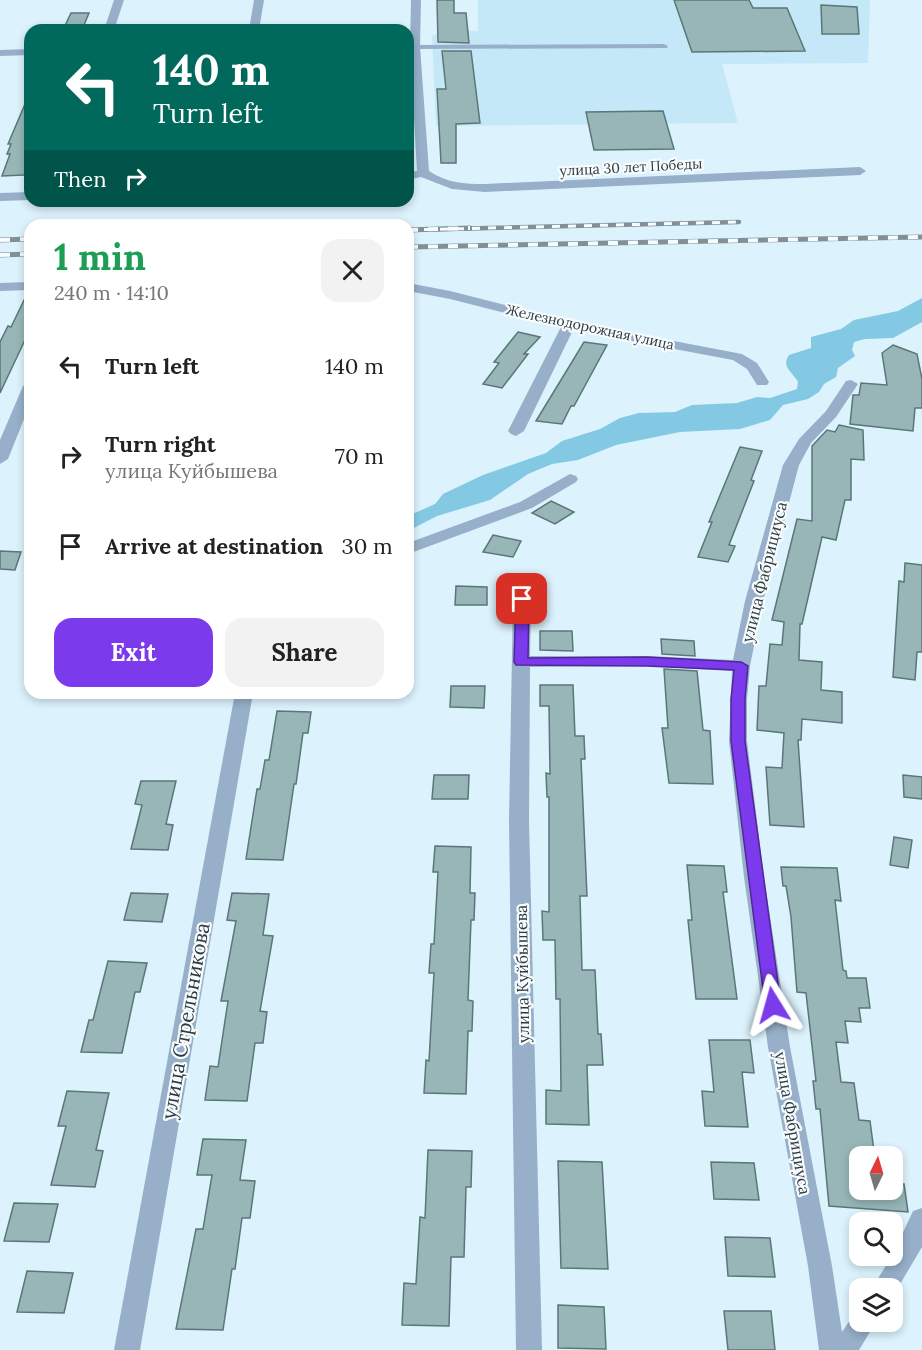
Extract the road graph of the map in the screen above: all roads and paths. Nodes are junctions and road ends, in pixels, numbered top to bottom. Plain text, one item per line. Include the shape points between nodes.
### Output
1 (118, 0) edge
2 (259, 0) edge
3 (416, 0) edge
4 (112, 24) edge
5 (255, 24) edge
6 (414, 24) edge
7 (664, 46) dead end
8 (414, 47) edge
9 (0, 52) edge
10 (24, 52) edge
11 (414, 70) edge
12 (860, 171) dead end
13 (423, 173) junction
14 (414, 175) edge
15 (24, 196) edge
16 (0, 197) edge
17 (24, 286) edge
18 (0, 287) edge
19 (414, 288) edge
20 (568, 325) junction
21 (762, 382) dead end
22 (851, 384) dead end
23 (24, 401) edge
24 (516, 431) dead end
25 (0, 459) edge
26 (570, 479) dead end
27 (414, 547) edge
28 (522, 599) dead end
29 (521, 662) junction
30 (741, 666) junction
31 (243, 699) edge
32 (922, 1218) edge
33 (890, 1278) edge
34 (857, 1332) edge
35 (127, 1350) edge
36 (530, 1350) edge
37 (832, 1350) edge
38 (845, 1350) edge

1 - 4 street
2 - 5 street
3 - 6 street
7 - 8 lane
9 - 10 street
11 - 13 street
12 - 13 street, улица 30 лет Победы via 485,188 437,183
13 - 14 street
15 - 16 street
17 - 18 street
19 - 20 street, Железнодорожная улица
20 - 21 street, Железнодорожная улица via 737,357 752,366
20 - 24 street
22 - 30 street, улица Фабрициуса via 831,414 804,442 791,465 754,601
23 - 25 street
26 - 27 street via 525,505
28 - 29 street, улица Куйбышева
29 - 30 street
29 - 36 street, улица Куйбышева via 519,832
30 - 37 street, улица Фабрициуса via 738,741 756,888 779,1047
31 - 35 street, улица Стрельникова
32 - 33 street
34 - 38 street

